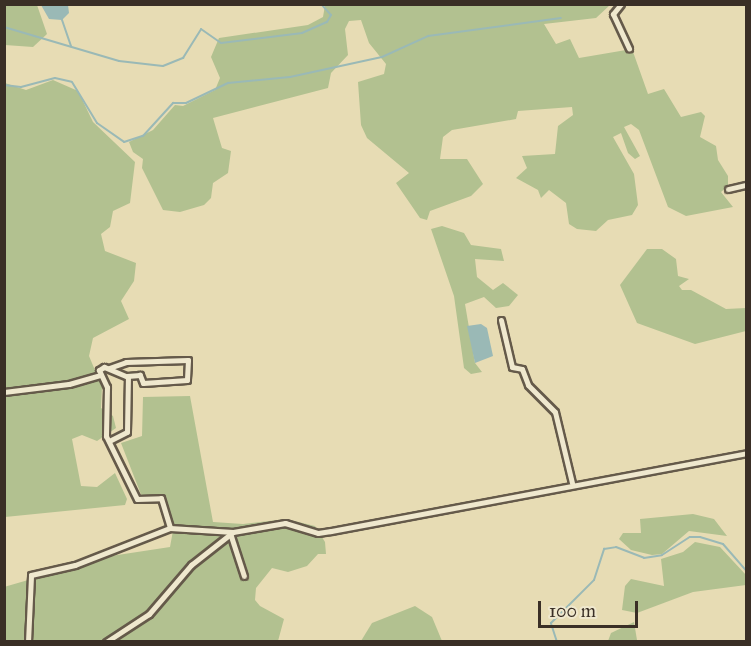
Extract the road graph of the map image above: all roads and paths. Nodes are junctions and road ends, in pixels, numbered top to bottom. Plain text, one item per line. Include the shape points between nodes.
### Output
1 (621, 4) edge
2 (629, 48) dead end
3 (747, 185) edge
4 (728, 189) dead end
5 (501, 320) dead end
6 (109, 368) junction
7 (101, 375) junction
8 (127, 376) junction
9 (4, 392) edge
10 (109, 441) junction
11 (747, 453) edge
12 (572, 483) junction
13 (170, 528) junction
14 (232, 532) junction
15 (244, 576) dead end
16 (28, 642) edge
17 (106, 642) edge

1 - 2 street via 614,14
3 - 4 street
5 - 12 street via 512,367 522,369 528,385 555,412
6 - 7 street via 100,369
6 - 8 street
6 - 8 street via 126,362 188,360 187,380 143,383 140,375
7 - 9 street
7 - 10 street via 107,387 104,429
8 - 10 street via 127,432
10 - 13 street via 138,499 161,498
11 - 12 street
12 - 14 street via 461,504 432,515 318,533 285,524
13 - 14 street
13 - 16 street via 75,565 31,575
14 - 15 street
14 - 17 street via 191,565 149,614

